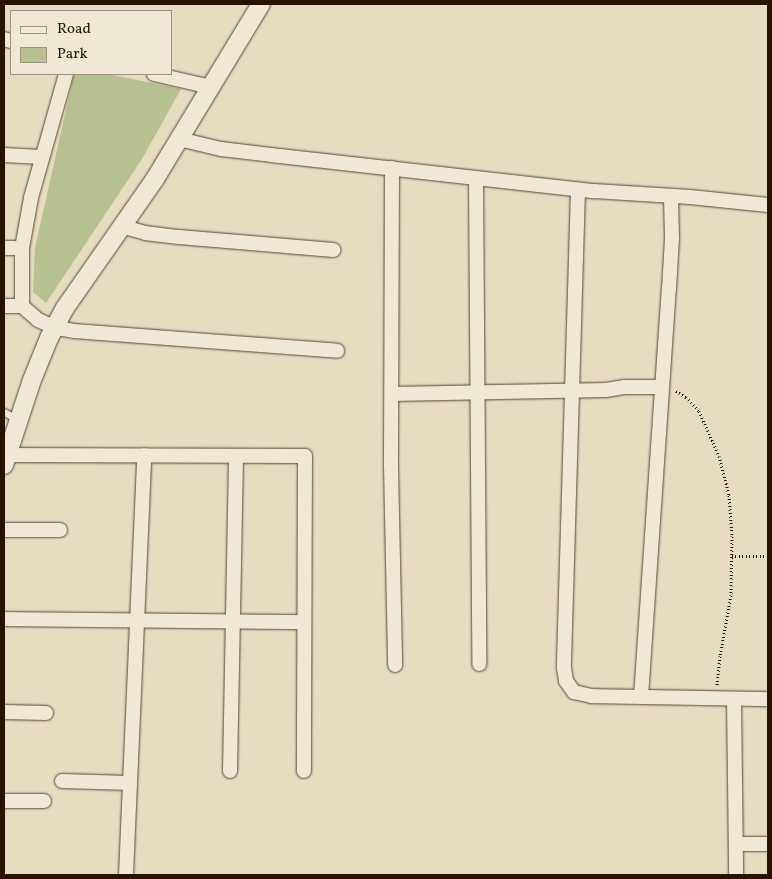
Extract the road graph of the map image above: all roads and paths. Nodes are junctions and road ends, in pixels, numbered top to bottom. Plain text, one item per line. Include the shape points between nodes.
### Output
1 (261, 4) edge
2 (66, 75) edge
3 (158, 75) edge
4 (211, 87) junction
5 (179, 139) junction
6 (4, 155) edge
7 (41, 157) junction
8 (392, 168) junction
9 (476, 178) junction
10 (578, 190) junction
11 (671, 196) junction
12 (768, 205) edge
13 (121, 226) junction
14 (4, 248) edge
15 (22, 248) junction
16 (333, 250) dead end
17 (4, 306) edge
18 (22, 306) junction
19 (56, 328) junction
20 (337, 351) dead end
21 (662, 387) junction
22 (572, 391) junction
23 (392, 394) junction
24 (478, 394) junction
25 (11, 416) edge
26 (144, 455) junction
27 (236, 456) junction
28 (6, 460) edge
29 (4, 530) edge
30 (60, 530) dead end
31 (732, 556) junction
32 (768, 556) edge
33 (4, 620) edge
34 (137, 620) junction
35 (233, 621) junction
36 (304, 622) junction
37 (479, 664) dead end
38 (395, 665) dead end
39 (641, 697) junction
40 (715, 699) junction
41 (734, 699) junction
42 (768, 699) edge
43 (4, 712) edge
44 (46, 714) dead end
45 (230, 771) dead end
46 (304, 771) dead end
47 (62, 781) dead end
48 (130, 783) junction
49 (4, 801) edge
50 (44, 802) dead end
51 (737, 844) junction
52 (768, 844) edge
53 (126, 875) edge
54 (736, 875) edge

1 - 4 street
2 - 7 street
3 - 4 street
4 - 5 street
5 - 8 street via 270,155
5 - 13 street
6 - 7 street
7 - 15 street
8 - 9 street
8 - 23 street
9 - 10 street
9 - 24 street
10 - 11 street
10 - 22 street
11 - 12 street
11 - 21 street
13 - 16 street via 178,237
13 - 19 street via 65,308
14 - 15 street
15 - 18 street
17 - 18 street
18 - 19 street via 38,320
19 - 20 street
19 - 25 street
21 - 22 street
21 - 31 path via 679,392 693,404 711,438 728,495
21 - 39 street
22 - 24 street
22 - 39 street via 566,681 574,692 592,696
23 - 24 street
23 - 38 street
24 - 37 street
25 - 28 street
26 - 27 street
26 - 28 street
26 - 34 street
27 - 35 street
27 - 36 street via 305,456
29 - 30 street
31 - 32 path
31 - 40 path via 731,595
33 - 34 street
34 - 35 street
34 - 48 street
35 - 36 street
35 - 45 street
36 - 46 street
39 - 40 street
40 - 41 street
41 - 42 street
41 - 51 street
43 - 44 street
47 - 48 street
48 - 53 street
49 - 50 street
51 - 52 street
51 - 54 street

